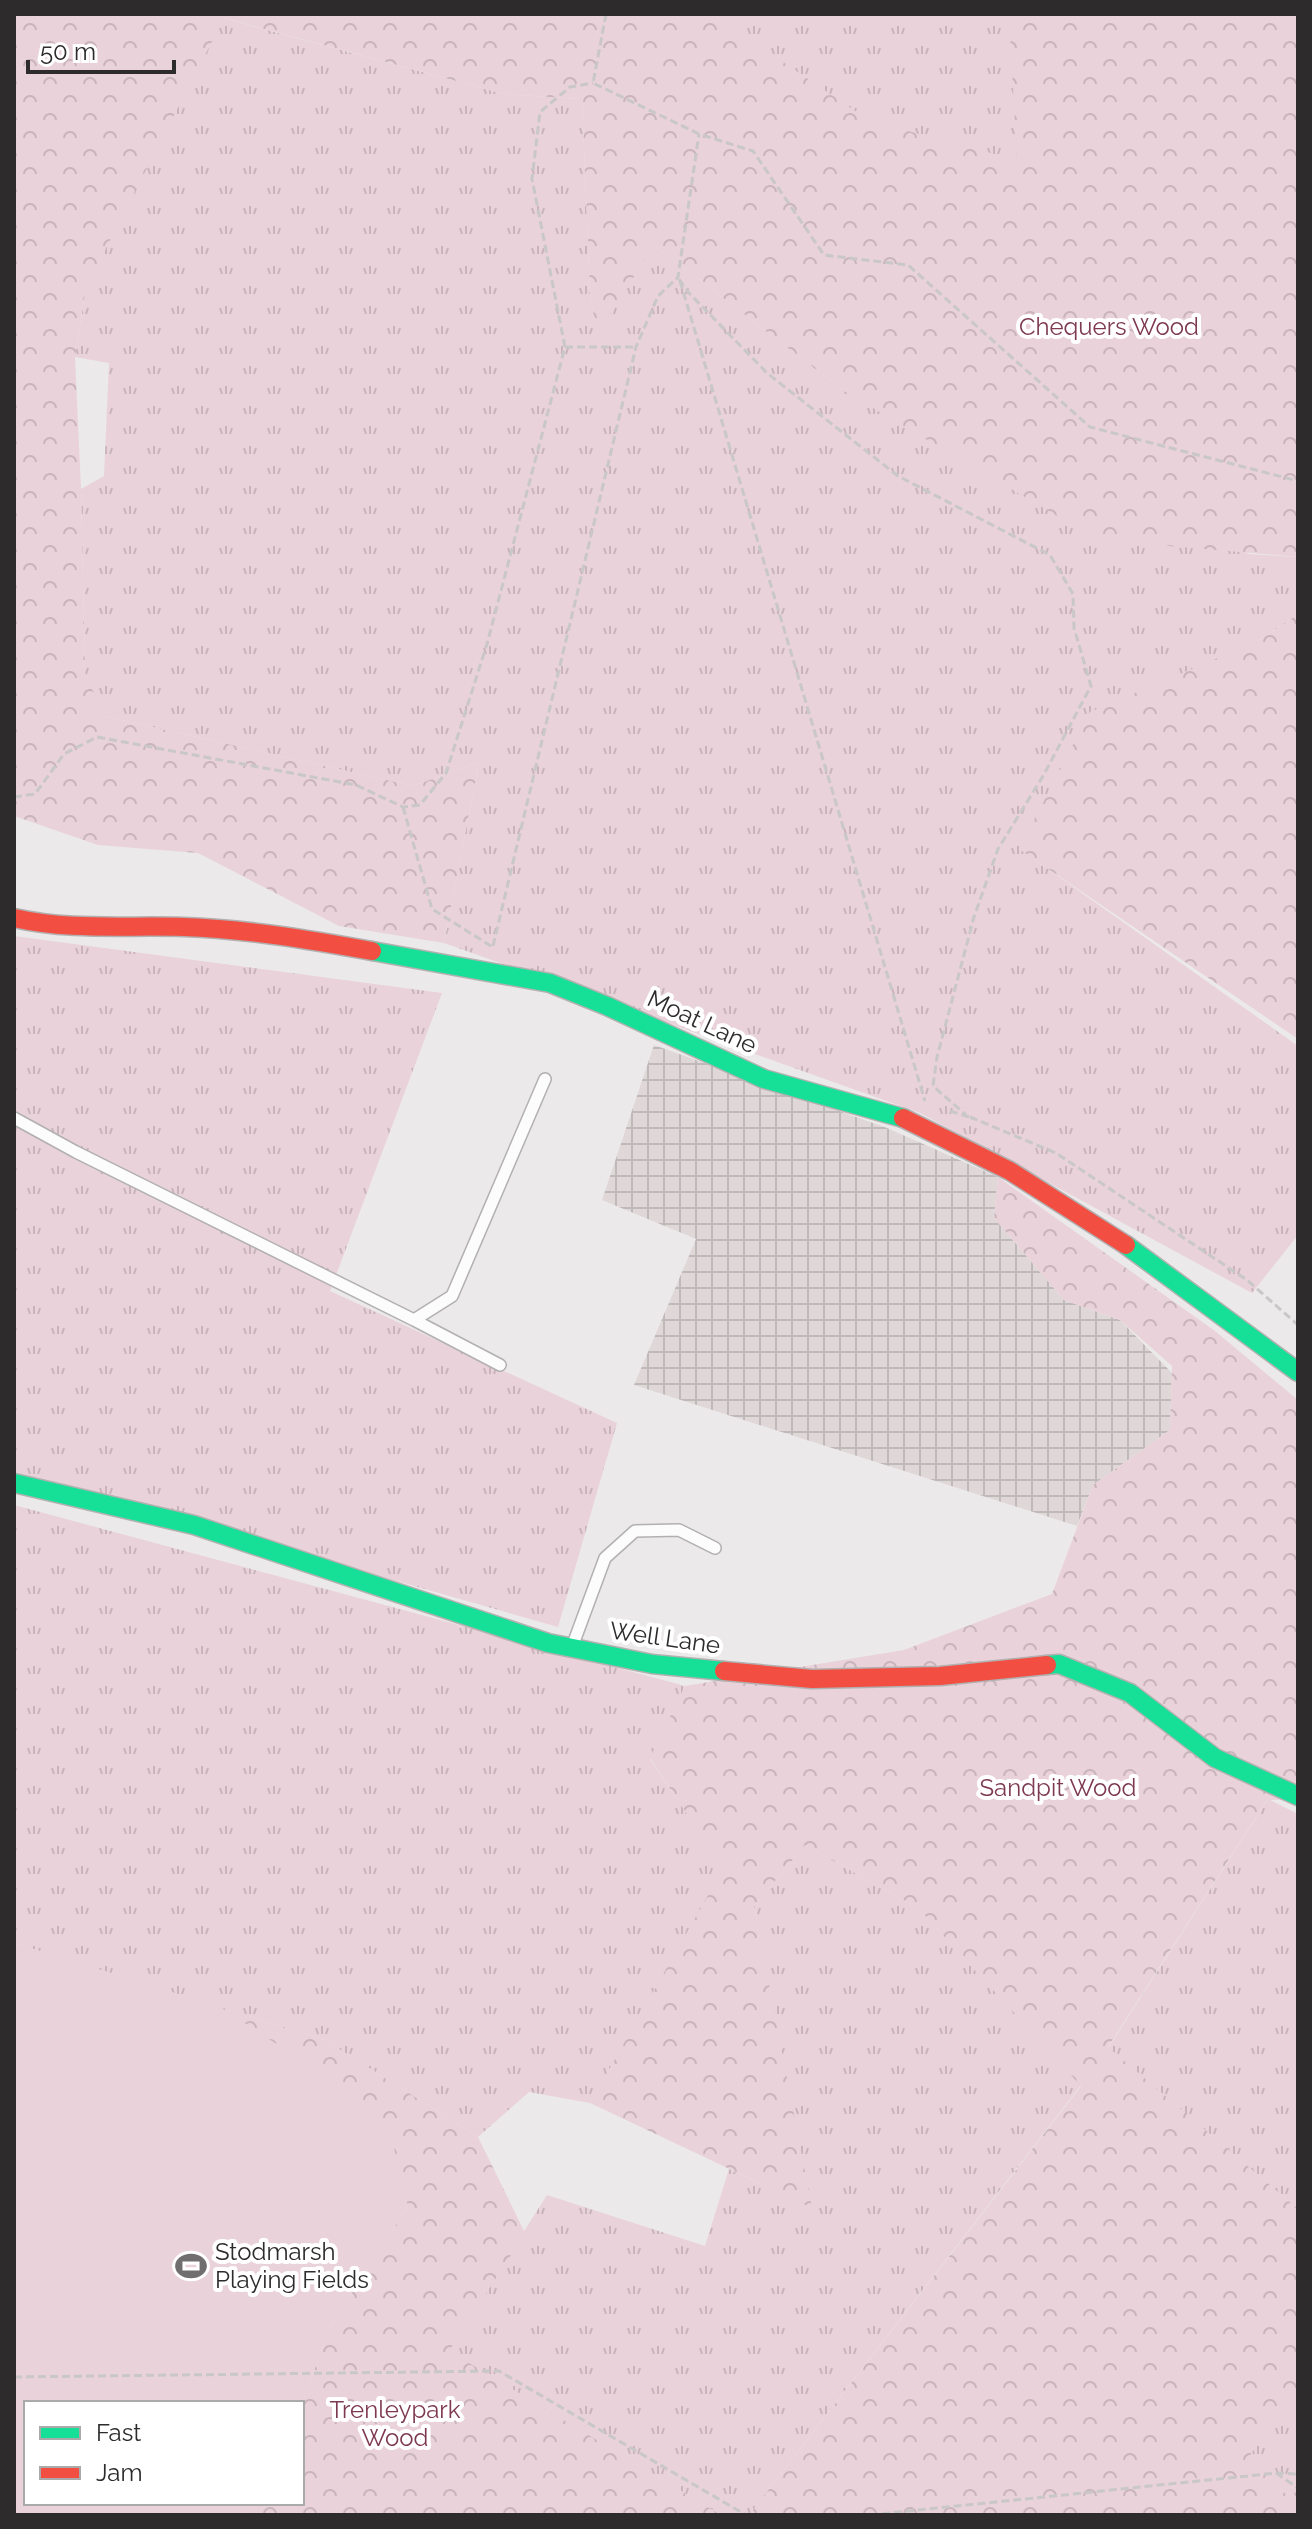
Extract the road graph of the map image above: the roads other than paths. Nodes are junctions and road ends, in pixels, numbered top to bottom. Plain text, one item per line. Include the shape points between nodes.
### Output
1 (14, 918) edge
2 (545, 1079) dead end
3 (14, 1118) edge
4 (414, 1320) junction
5 (500, 1365) dead end
6 (1298, 1372) edge
7 (14, 1483) edge
8 (715, 1548) dead end
9 (572, 1647) junction
10 (1298, 1796) edge

1 - 6 street, Moat Lane via 43,926 185,927 262,934 556,985 747,1072 903,1118 972,1151 1064,1202
2 - 4 lane via 452,1296
3 - 4 lane
4 - 5 lane
7 - 9 street, Well Lane via 194,1525
8 - 9 lane via 679,1530 635,1531 605,1558
9 - 10 street, Well Lane via 652,1664 812,1679 940,1676 1059,1664 1130,1693 1215,1758

